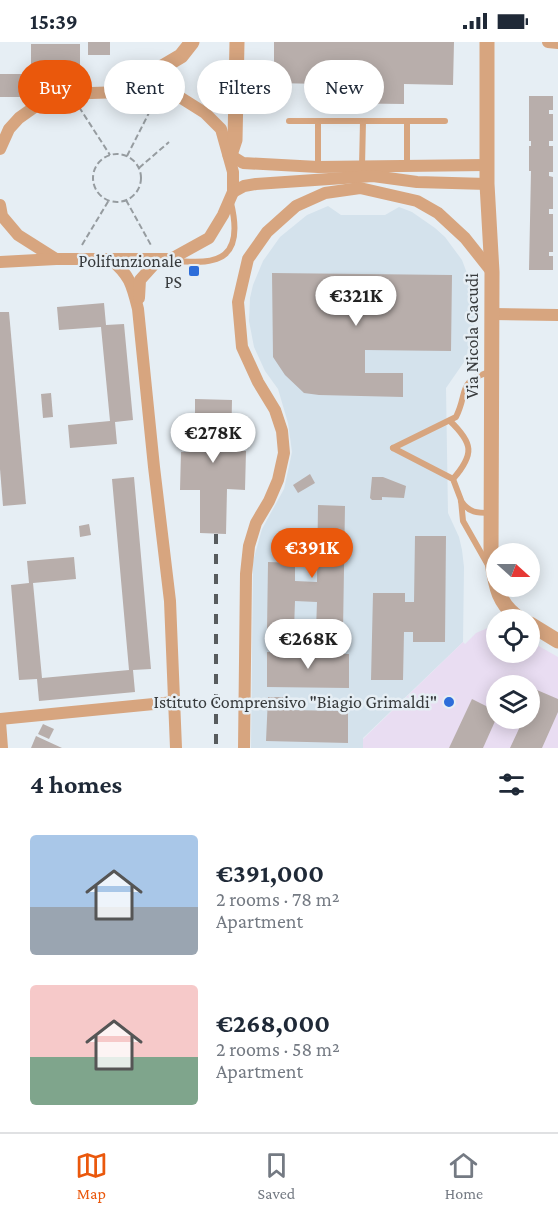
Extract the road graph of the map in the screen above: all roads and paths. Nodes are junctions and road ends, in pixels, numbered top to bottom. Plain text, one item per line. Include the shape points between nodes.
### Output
1 (192, 42) edge
2 (237, 42) edge
3 (487, 42) edge
4 (548, 42) edge
5 (558, 43) edge
6 (174, 60) edge
7 (237, 60) edge
8 (104, 93) edge
9 (185, 100) edge
10 (83, 114) edge
11 (148, 114) edge
12 (235, 114) edge
13 (289, 121) dead end
14 (318, 121) junction
15 (363, 121) junction
16 (407, 121) junction
17 (445, 121) dead end
18 (4, 128) edge
19 (169, 142) dead end
20 (0, 150) edge
21 (230, 154) junction
22 (110, 155) junction
23 (127, 156) junction
24 (486, 165) junction
25 (407, 166) junction
26 (318, 167) junction
27 (362, 167) junction
28 (139, 168) junction
29 (487, 184) junction
30 (232, 196) junction
31 (109, 200) junction
32 (126, 200) junction
33 (0, 205) edge
34 (80, 248) dead end
35 (157, 255) junction
36 (110, 259) junction
37 (56, 260) junction
38 (171, 260) junction
39 (0, 262) edge
40 (492, 272) junction
41 (138, 309) junction
42 (492, 314) junction
43 (558, 315) edge
44 (492, 371) junction
45 (450, 421) junction
46 (453, 479) junction
47 (461, 500) junction
48 (491, 513) junction
49 (491, 543) edge
50 (486, 562) edge
51 (500, 597) edge
52 (509, 609) edge
53 (540, 630) edge
54 (558, 641) edge
55 (174, 702) junction
56 (0, 720) edge
57 (2, 748) edge
58 (176, 748) edge
59 (244, 748) edge

1 - 6 street
2 - 7 street
3 - 24 street, Via Nicola Cacudi
4 - 5 street
8 - 18 street via 62,94 43,101
9 - 21 street via 221,129
10 - 22 path
11 - 23 path
12 - 21 street via 235,140
13 - 14 lane
14 - 15 lane
14 - 26 lane
15 - 16 lane
15 - 27 lane
16 - 17 lane
16 - 25 lane
18 - 20 street
19 - 28 path
21 - 26 street via 243,163
21 - 30 street
22 - 23 path
22 - 31 path via 98,164 94,177 98,191
23 - 28 path
24 - 25 street
24 - 29 street, Via Nicola Cacudi
25 - 27 street
26 - 27 street
28 - 32 path via 138,190
29 - 30 street via 373,176 256,184 244,186
29 - 40 street, Via Nicola Cacudi
30 - 38 street via 209,238
30 - 38 lane via 234,239 228,251 211,261
31 - 32 path
31 - 34 path
32 - 35 path
33 - 37 street via 2,216 18,235
35 - 36 street
35 - 38 street
35 - 41 street via 140,280
36 - 37 street
36 - 41 street via 123,269 132,284
37 - 39 street
40 - 42 street, Via Nicola Cacudi
40 - 59 street via 465,238 438,213 417,201 360,188 325,193 296,206 267,232 248,259 238,302 242,347 275,410 284,453 278,480 256,522 249,546
41 - 55 street via 170,601
42 - 43 street
42 - 44 street, Via Nicola Cacudi
44 - 45 lane via 465,387 456,417
44 - 48 street, Via Nicola Cacudi
45 - 46 lane via 469,449 468,458
45 - 46 lane via 393,448
46 - 47 lane
47 - 48 lane via 475,513
47 - 50 lane via 463,521
48 - 49 street, Via Nicola Cacudi
51 - 52 street, Via Nicola Cacudi
53 - 54 street
55 - 56 street
55 - 58 street
56 - 57 street

